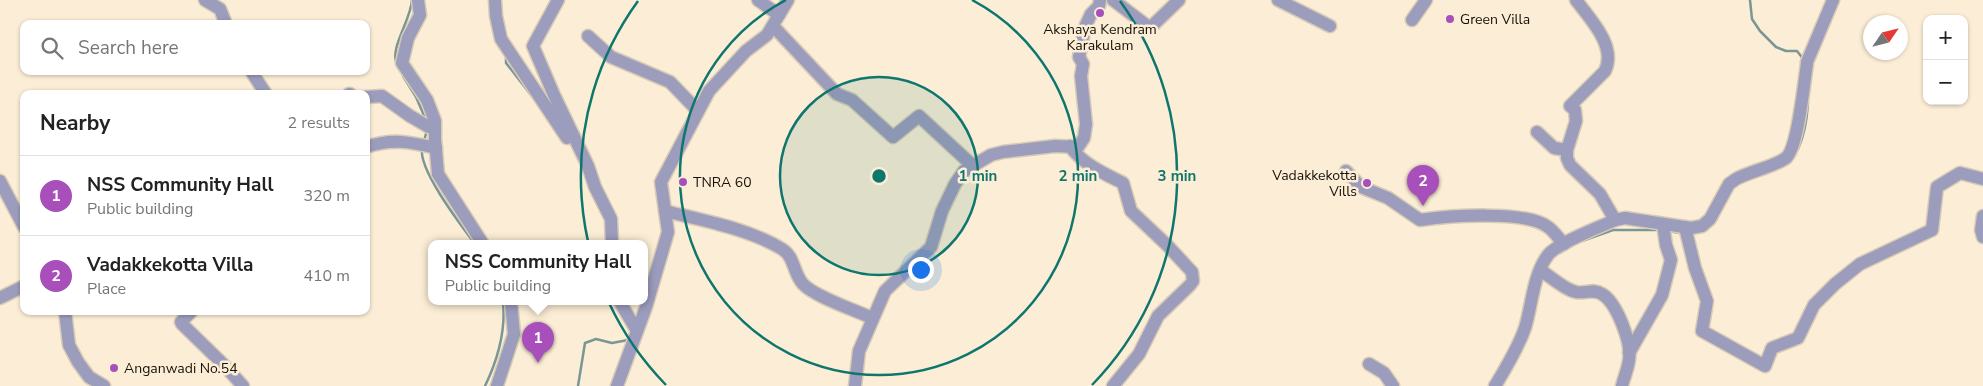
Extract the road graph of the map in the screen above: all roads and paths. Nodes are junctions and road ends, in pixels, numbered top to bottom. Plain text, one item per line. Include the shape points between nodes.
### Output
1 (205, 0) edge
2 (418, 0) edge
3 (495, 0) edge
4 (558, 0) edge
5 (758, 0) edge
6 (788, 0) edge
7 (1100, 0) edge
8 (1113, 0) edge
9 (1179, 0) edge
10 (1278, 0) edge
11 (1426, 0) edge
12 (1576, 0) edge
13 (1833, 0) edge
14 (224, 20) edge
15 (776, 20) junction
16 (1412, 20) dead end
17 (1330, 26) dead end
18 (588, 36) dead end
19 (254, 75) edge
20 (263, 90) edge
21 (370, 97) edge
22 (698, 112) junction
23 (435, 128) junction
24 (1537, 132) dead end
25 (370, 145) edge
26 (428, 146) junction
27 (1070, 146) junction
28 (1567, 150) junction
29 (588, 166) junction
30 (973, 166) junction
31 (1346, 172) dead end
32 (1983, 179) edge
33 (0, 181) edge
34 (665, 211) junction
35 (1983, 216) edge
36 (20, 219) edge
37 (1615, 220) junction
38 (1685, 227) junction
39 (1664, 229) junction
40 (1983, 237) edge
41 (480, 240) edge
42 (612, 240) edge
43 (1564, 244) junction
44 (1542, 271) junction
45 (20, 288) edge
46 (0, 298) edge
47 (648, 300) edge
48 (511, 305) edge
49 (622, 305) edge
50 (647, 305) edge
51 (65, 315) edge
52 (188, 315) edge
53 (872, 318) junction
54 (636, 334) junction
55 (1629, 353) junction
56 (1369, 364) dead end
57 (88, 382) edge
58 (104, 386) edge
59 (243, 386) edge
60 (497, 386) edge
61 (616, 386) edge
62 (855, 386) edge
63 (1113, 386) edge
64 (1393, 386) edge
65 (1495, 386) edge
66 (1622, 386) edge

1 - 14 street via 220,9
2 - 23 street via 420,15 408,38 402,63 427,100
3 - 29 street via 501,40
4 - 29 street via 534,46
5 - 15 street
6 - 15 street
7 - 27 street via 1085,27 1079,57 1082,64 1080,123 1084,138 1078,147
8 - 9 street via 1150,28
10 - 17 street
11 - 16 street
12 - 28 street via 1603,37 1608,64 1570,106 1575,110 1576,121
13 - 38 street via 1807,63 1796,140 1791,153 1736,179 1710,219 1702,226
15 - 22 street via 767,35 746,51 709,91
15 - 30 street via 837,94 852,100 893,137 919,116
18 - 22 street via 611,58 670,82
19 - 20 street
21 - 23 street via 382,96 410,116
22 - 34 street via 661,182
23 - 26 street
24 - 28 street via 1554,148
25 - 26 street via 396,140
26 - 41 street via 438,174
27 - 30 street via 1002,152
27 - 63 street via 1099,171 1123,183 1131,211 1192,272 1192,281 1186,290 1158,316 1139,354
28 - 37 street via 1570,165 1600,194
29 - 42 street via 611,219
30 - 53 street via 964,171 955,184 942,211 931,247 885,291
31 - 43 street via 1361,187 1388,198 1420,220 1446,216 1525,217 1547,226
32 - 38 street via 1960,173 1937,187 1932,230 1860,264 1835,284 1814,305 1798,338 1772,348 1765,366 1702,331 1708,301 1695,268
33 - 36 street
34 - 47 street via 668,232
34 - 53 street via 724,225 773,244 788,254 804,285
35 - 40 street
37 - 39 street via 1625,218
37 - 43 street
38 - 39 street
39 - 55 street via 1672,260 1662,295
43 - 44 street via 1548,254
44 - 55 street via 1576,292 1594,290 1603,295 1625,331
44 - 65 street via 1524,330
45 - 46 street
48 - 60 street via 514,334
49 - 54 street
50 - 54 street
51 - 57 street via 69,345
52 - 59 street via 182,324
53 - 62 street via 859,351
54 - 61 street
55 - 66 street
56 - 64 street via 1384,373
57 - 58 street

